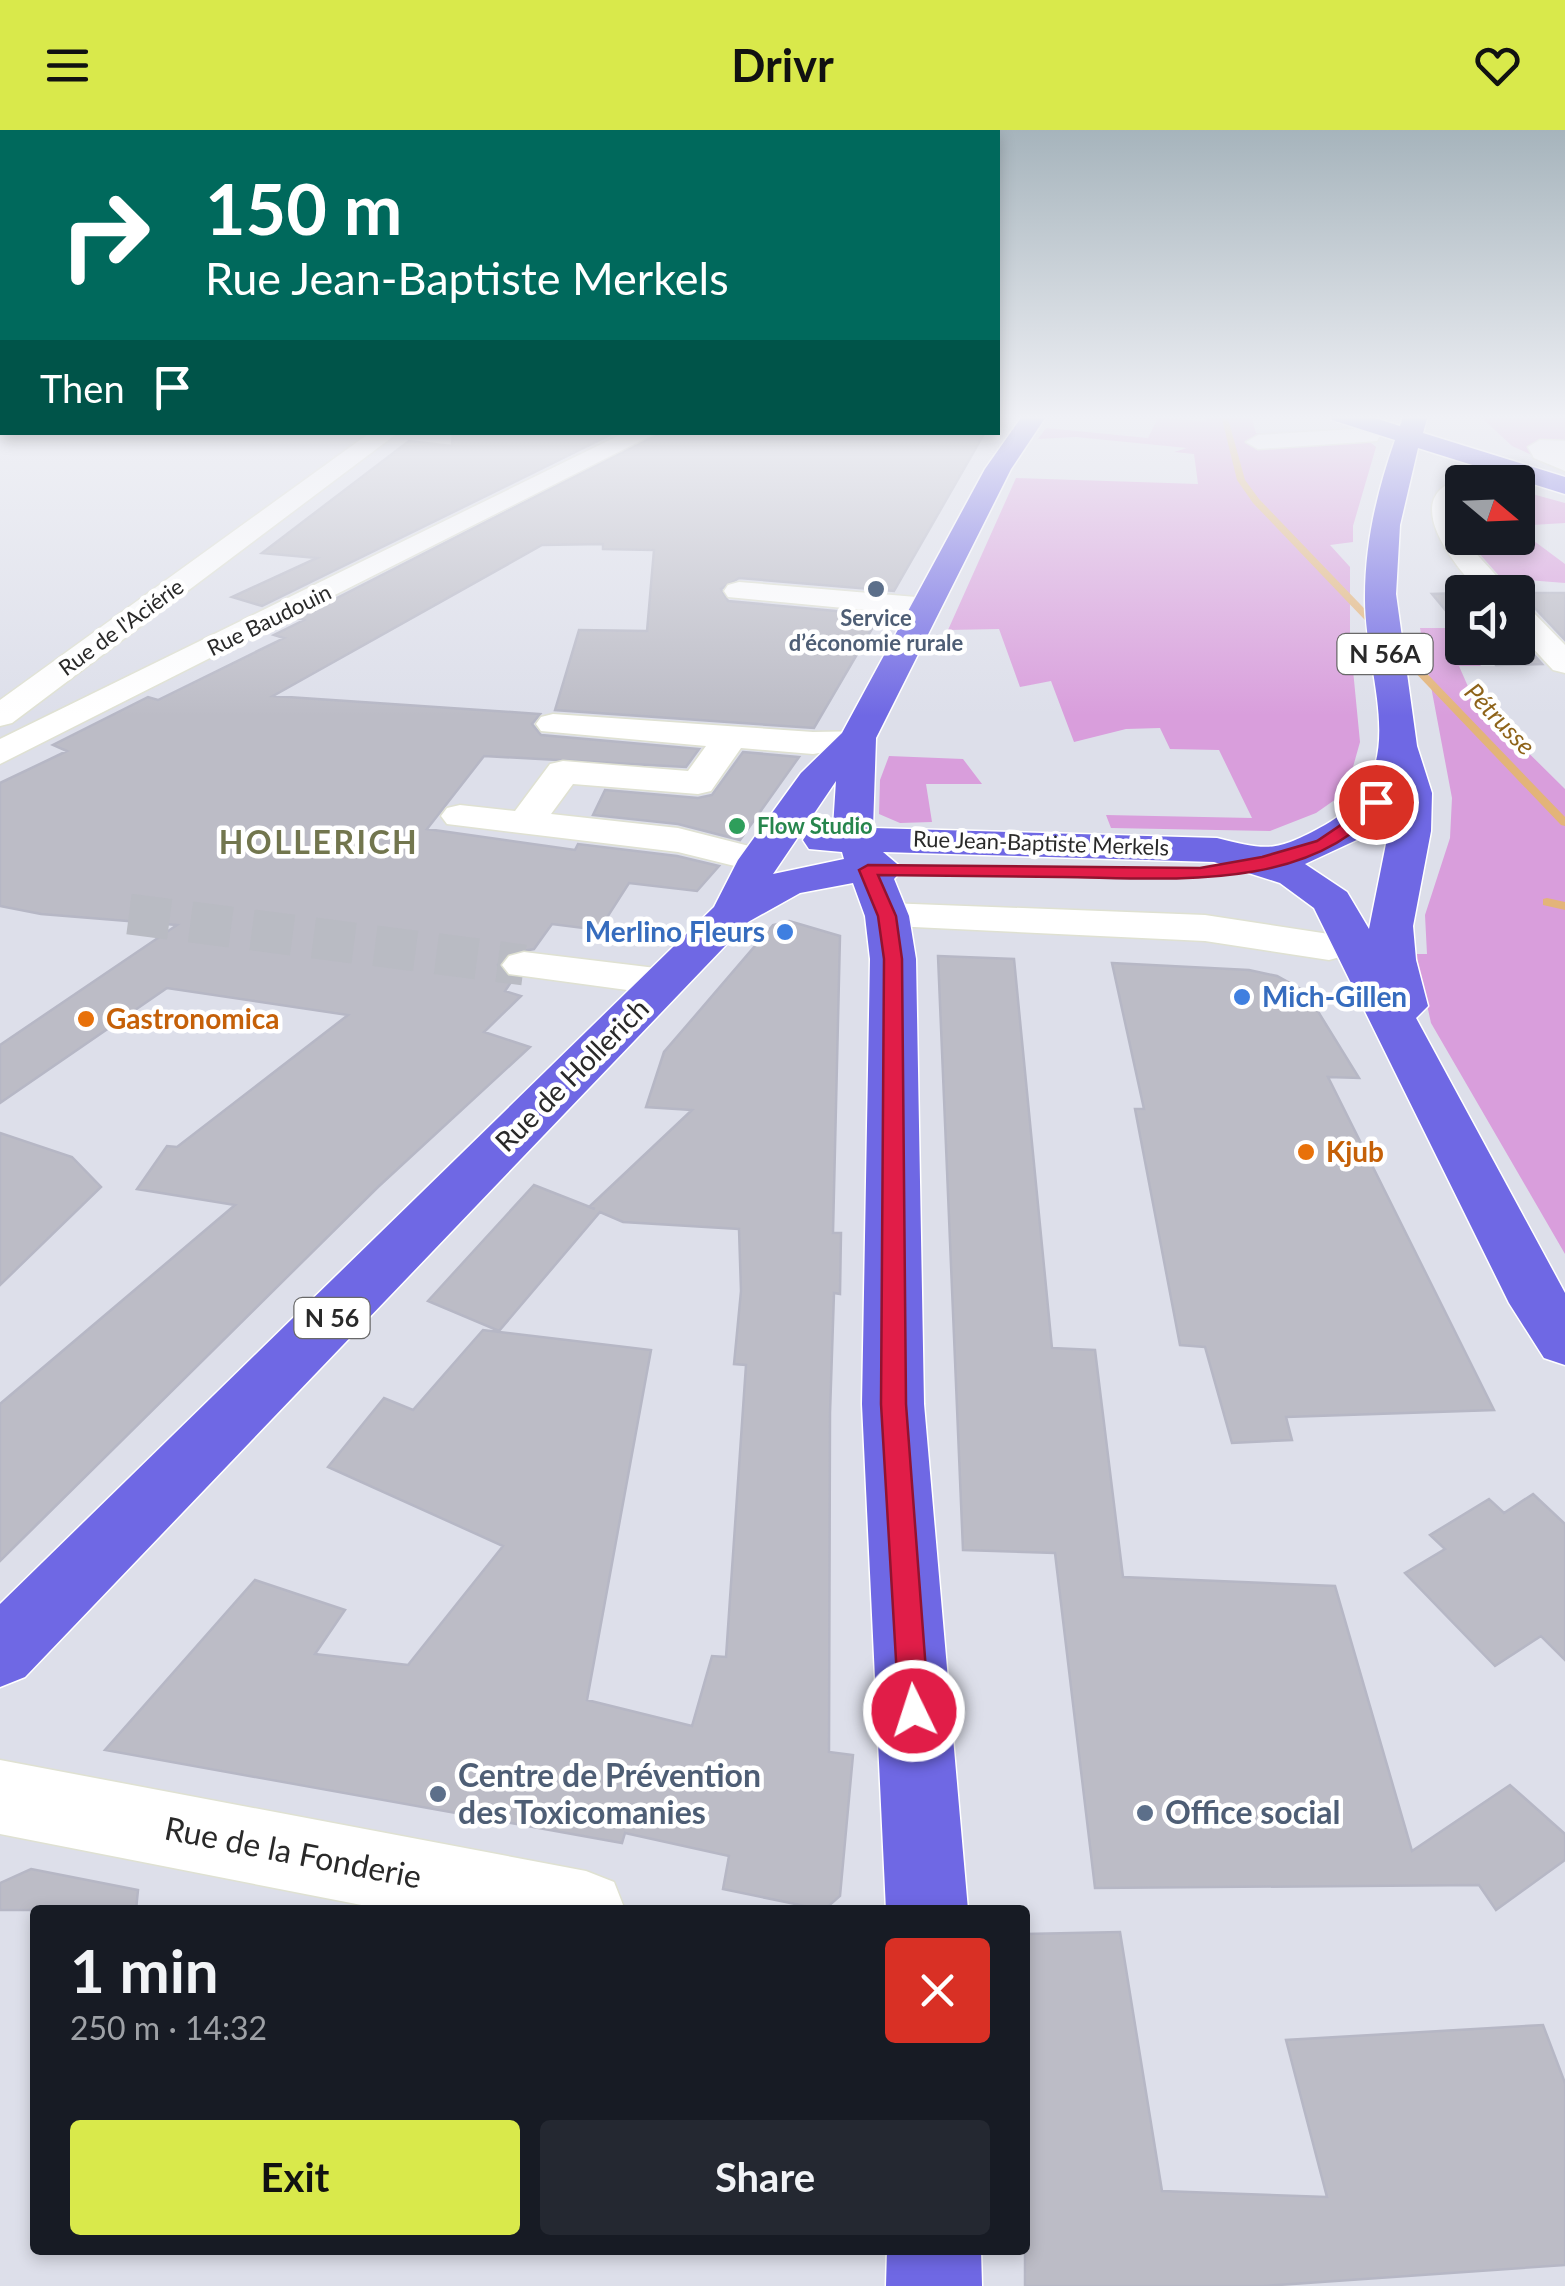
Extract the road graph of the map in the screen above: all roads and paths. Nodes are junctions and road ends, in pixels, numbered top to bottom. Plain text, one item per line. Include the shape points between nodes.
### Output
1 (273, 516) edge
2 (478, 516) edge
3 (975, 516) edge
4 (1388, 516) edge
5 (1465, 555) edge
6 (1482, 575) edge
7 (739, 591) dead end
8 (928, 606) junction
9 (1535, 632) edge
10 (1565, 663) edge
11 (0, 716) edge
12 (553, 724) dead end
13 (730, 738) junction
14 (858, 738) junction
15 (1400, 746) junction
16 (0, 753) edge
17 (460, 816) dead end
18 (525, 824) junction
19 (862, 854) junction
20 (759, 860) junction
21 (1264, 862) junction
22 (1200, 873) junction
23 (733, 913) junction
24 (890, 937) junction
25 (1329, 948) junction
26 (524, 965) tunnel mouth
27 (664, 982) junction
28 (1435, 1106) junction
29 (1565, 1341) edge
30 (0, 1653) edge
31 (0, 1797) edge
32 (560, 1905) edge
33 (927, 1905) edge
34 (934, 2255) edge
35 (934, 2286) edge

1 - 11 street, Rue de l'Aciérie
2 - 16 street, Rue Baudouin
3 - 8 main road, Rue de Hollerich / N 56
4 - 15 main road, Rue Jean-Baptiste Merkels / N 56A via 1383,640
5 - 6 street
7 - 8 street
8 - 14 main road, Rue de Hollerich / N 56
9 - 10 street
12 - 13 street
13 - 14 street
13 - 18 street via 698,783 563,772
14 - 19 main road via 852,787
14 - 20 main road, Rue de Hollerich / N 56 via 815,781
15 - 21 main road, Rue Jean-Baptiste Merkels / N 56A via 1392,784 1360,820 1323,844
15 - 28 main road via 1416,811 1392,913 1390,957
17 - 18 street
18 - 20 street via 678,840
19 - 20 main road, Rue Jean-Baptiste Merkels / N 56A via 803,842
19 - 21 main road, Rue Jean-Baptiste Merkels / N 56A via 1155,845
19 - 22 main road, Rue Jean-Baptiste Merkels / N 56A
19 - 23 main road, Rue Jean-Baptiste Merkels / N 56A via 758,894
19 - 24 main road
20 - 23 main road, Rue de Hollerich / N 56
21 - 22 main road, Rue Jean-Baptiste Merkels / N 56A
21 - 28 main road via 1296,874 1332,901
22 - 25 main road via 1284,903
23 - 27 main road, Rue de Hollerich / N 56
24 - 25 street via 1205,928
24 - 33 main road via 894,1404
25 - 28 main road
26 - 27 street
27 - 30 main road, Rue de Hollerich / N 56
28 - 29 main road
31 - 32 street, Rue de la Fonderie
34 - 35 main road

